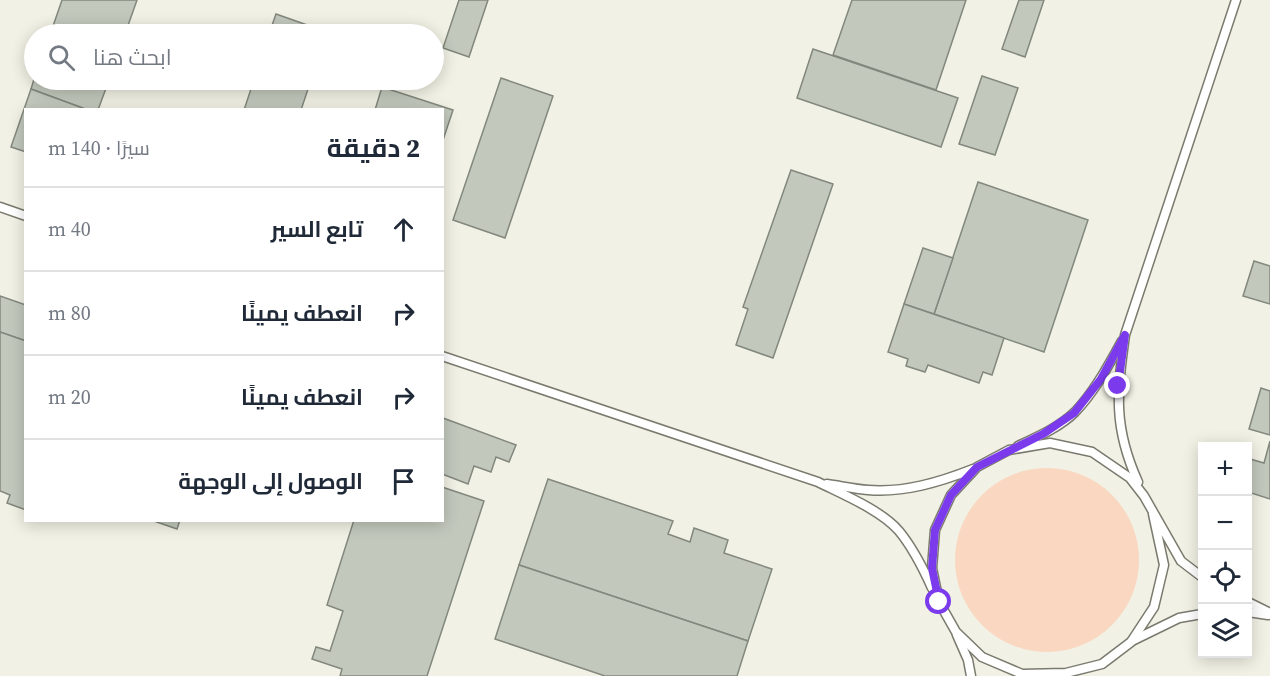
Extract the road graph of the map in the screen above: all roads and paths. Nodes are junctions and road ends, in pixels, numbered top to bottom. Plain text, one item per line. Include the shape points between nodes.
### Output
1 (1236, 0) edge
2 (0, 207) edge
3 (24, 215) edge
4 (1125, 335) junction
5 (444, 357) edge
6 (1009, 450) junction
7 (977, 467) junction
8 (818, 482) junction
9 (1144, 496) junction
10 (1153, 514) junction
11 (1198, 573) edge
12 (939, 602) junction
13 (1252, 604) edge
14 (1252, 612) edge
15 (1270, 614) edge
16 (1198, 615) edge
17 (956, 632) junction
18 (1131, 642) junction
19 (1064, 675) edge
20 (971, 676) edge

1 - 4 lane
2 - 3 lane
4 - 6 lane via 1101,379 1074,413
4 - 9 lane via 1118,386 1120,430
5 - 8 lane
6 - 7 lane
6 - 9 lane via 1050,443 1092,452 1130,478
7 - 8 lane via 947,480 908,488 869,490
7 - 12 lane via 951,495 935,530 932,568
8 - 12 lane via 864,505 897,529
9 - 10 lane
10 - 11 lane via 1181,561
10 - 18 lane via 1164,565 1154,607
12 - 17 lane
13 - 15 lane
14 - 15 lane
16 - 18 lane via 1179,618
17 - 19 lane via 982,657 1022,674
17 - 20 lane
18 - 19 lane via 1102,664

